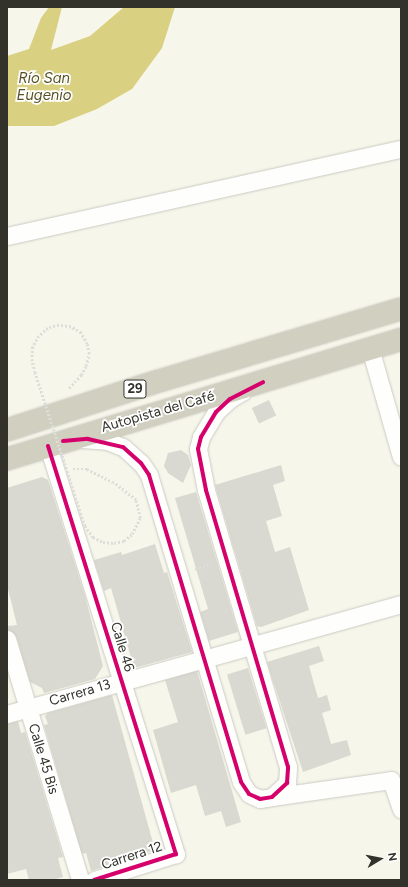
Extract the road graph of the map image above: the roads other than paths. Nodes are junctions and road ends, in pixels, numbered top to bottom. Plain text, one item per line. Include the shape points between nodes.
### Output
1 (401, 149) edge
2 (7, 236) edge
3 (401, 309) edge
4 (401, 339) edge
5 (370, 348) junction
6 (263, 382) junction
7 (7, 430) edge
8 (56, 443) junction
9 (401, 457) edge
10 (7, 459) edge
11 (401, 604) edge
12 (7, 639) edge
13 (252, 645) junction
14 (204, 658) junction
15 (121, 682) junction
16 (28, 708) junction
17 (7, 714) edge
18 (272, 797) junction
19 (401, 809) edge
20 (176, 854) joint
21 (80, 880) edge
22 (94, 880) edge

1 - 2 street
3 - 7 highway, Autopista del Café / 29 via 159,381
4 - 5 highway, Autopista del Café / 29
5 - 6 highway, Autopista del Café / 29
5 - 9 street
6 - 8 highway, Autopista del Café / 29
6 - 13 street via 230,398 216,412 201,437 198,449 206,490
8 - 10 highway, Autopista del Café / 29
8 - 14 street via 88,439 107,441 123,447 141,463 149,475
8 - 15 street, Calle 46 via 56,471
11 - 13 street, Carrera 13
12 - 16 street, Calle 45 Bis
13 - 14 street, Carrera 13
13 - 18 street via 288,767 288,783
14 - 15 street, Carrera 13
14 - 18 street via 241,782 249,794 260,799
15 - 16 street, Carrera 13
15 - 20 street, Calle 46
16 - 17 street, Carrera 13
16 - 21 street, Calle 45 Bis
18 - 19 street via 391,780
20 - 22 street, Carrera 12

